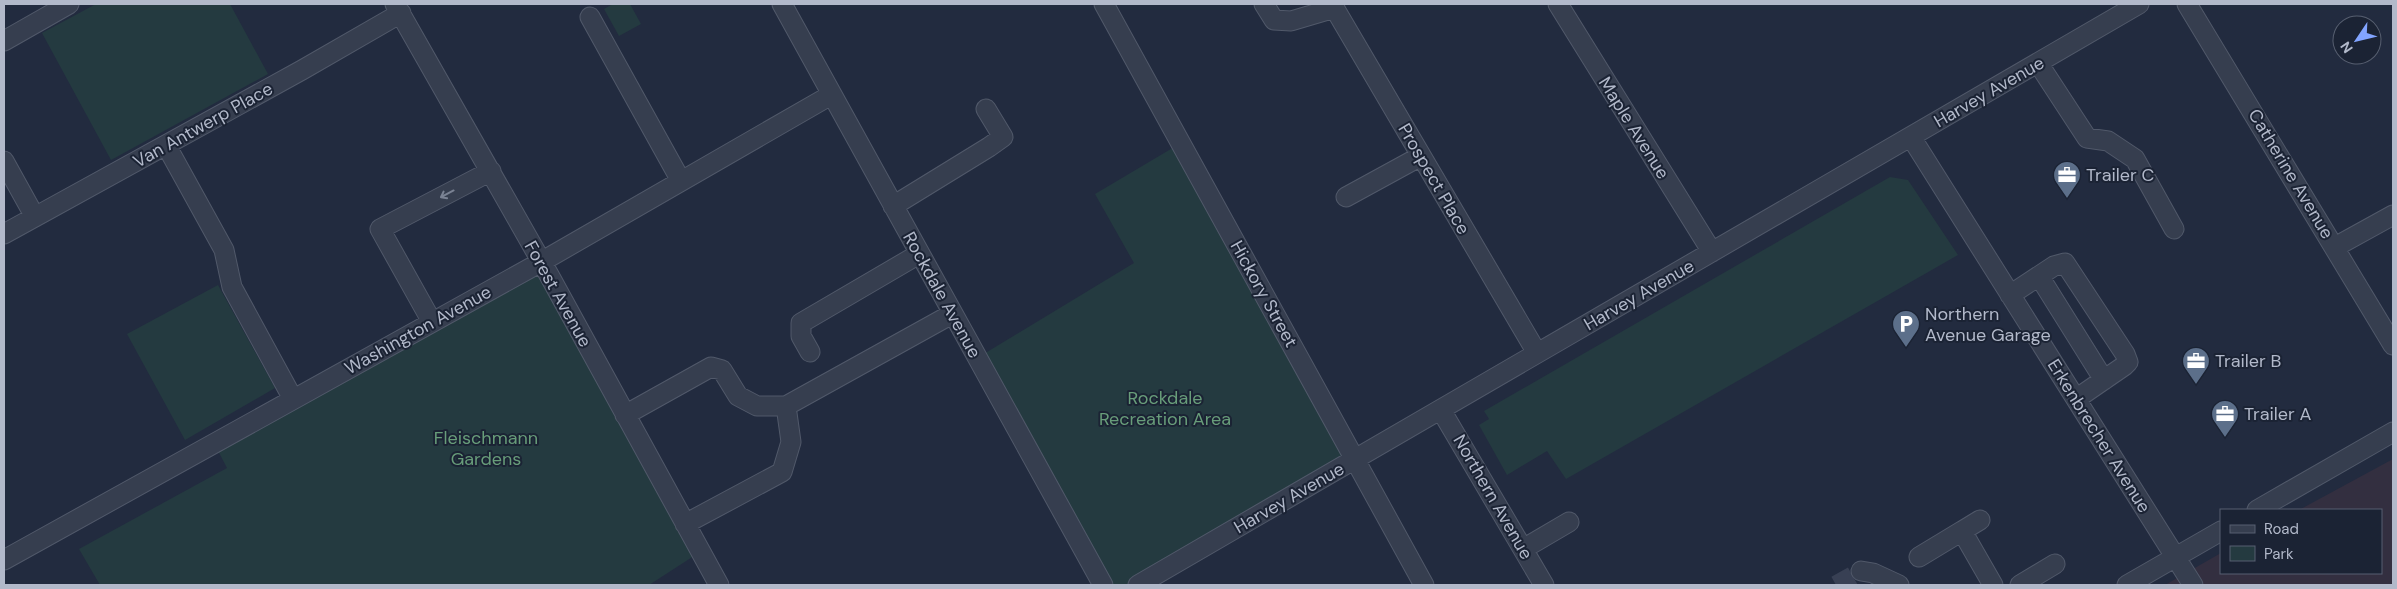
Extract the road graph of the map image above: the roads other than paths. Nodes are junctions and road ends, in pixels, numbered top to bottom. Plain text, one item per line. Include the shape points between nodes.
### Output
1 (69, 4) edge
2 (782, 4) edge
3 (1104, 4) edge
4 (1264, 4) edge
5 (1558, 4) edge
6 (2139, 4) edge
7 (2187, 4) edge
8 (1333, 6) edge
9 (398, 8) edge
10 (590, 17) dead end
11 (4, 41) edge
12 (2038, 63) junction
13 (831, 95) junction
14 (986, 109) dead end
15 (1911, 138) junction
16 (166, 146) junction
17 (1420, 156) junction
18 (4, 161) edge
19 (490, 171) junction
20 (681, 181) junction
21 (1346, 197) dead end
22 (892, 206) junction
23 (2393, 215) edge
24 (35, 217) junction
25 (2174, 229) dead end
26 (4, 234) edge
27 (2335, 247) junction
28 (1712, 252) junction
29 (919, 254) junction
30 (541, 262) junction
31 (2039, 276) junction
32 (2010, 295) junction
33 (2097, 312) junction
34 (952, 314) junction
35 (432, 322) junction
36 (2072, 330) junction
37 (2393, 345) edge
38 (810, 352) dead end
39 (1537, 353) junction
40 (2104, 380) junction
41 (293, 399) junction
42 (2076, 399) junction
43 (786, 406) junction
44 (1441, 410) junction
45 (625, 415) junction
46 (2393, 432) edge
47 (1355, 460) junction
48 (2259, 509) edge
49 (1980, 520) dead end
50 (1569, 522) dead end
51 (685, 524) junction
52 (1962, 531) junction
53 (2220, 532) edge
54 (1523, 549) junction
55 (1919, 557) dead end
56 (2175, 557) junction
57 (4, 560) edge
58 (2055, 564) dead end
59 (1861, 570) dead end
60 (718, 585) edge
61 (1103, 585) edge
62 (1138, 585) edge
63 (1424, 585) edge
64 (1544, 585) edge
65 (1899, 585) edge
66 (1993, 585) edge
67 (2020, 585) edge
68 (2127, 585) edge
69 (2193, 585) edge

1 - 11 street
2 - 13 street, Rockdale Avenue
3 - 47 street, Hickory Street
4 - 8 street via 1274,20 1291,21
5 - 28 street, Maple Avenue
6 - 12 street, Harvey Avenue
7 - 27 street, Catherine Avenue
8 - 17 street, Prospect Place
9 - 16 street, Van Antwerp Place
9 - 19 street, Forest Avenue
10 - 20 street
12 - 15 street, Harvey Avenue
12 - 25 street via 2088,138 2108,140 2134,160
13 - 20 street, Washington Avenue
13 - 22 street, Rockdale Avenue
14 - 22 street via 1003,137
15 - 28 street, Harvey Avenue
15 - 32 street, Erkenbrecher Avenue
16 - 24 street, Van Antwerp Place
16 - 41 street via 224,250 232,287
17 - 21 street
17 - 39 street, Prospect Place
18 - 24 street
19 - 30 street, Forest Avenue
19 -> 35 street via 380,229
20 - 30 street, Washington Avenue
22 - 29 street, Rockdale Avenue
23 - 27 street
24 - 26 street, Van Antwerp Place
27 - 37 street, Catherine Avenue
28 - 39 street, Harvey Avenue
29 - 34 street, Rockdale Avenue
29 - 38 street via 801,323 801,336
30 - 35 street, Washington Avenue
30 - 45 street, Forest Avenue
31 - 32 street
31 - 33 street via 2065,263
31 - 36 street
32 - 42 street, Erkenbrecher Avenue
33 - 36 street
33 - 40 street via 2125,354 2135,362
34 - 43 street
34 - 61 street, Rockdale Avenue
35 - 41 street, Washington Avenue
36 - 40 street
39 - 44 street, Harvey Avenue
40 - 42 street
41 - 57 street, Washington Avenue
42 - 56 street, Erkenbrecher Avenue
43 - 45 street via 751,403 738,396 722,370 711,367
43 - 51 street via 791,442 782,472
44 - 47 street, Harvey Avenue
44 - 54 street, Northern Avenue
45 - 51 street, Forest Avenue
46 - 48 street
47 - 62 street, Harvey Avenue
47 - 63 street, Hickory Street
49 - 52 street
50 - 54 street
51 - 60 street, Forest Avenue
52 - 55 street
52 - 66 street
53 - 56 street
54 - 64 street, Northern Avenue
56 - 68 street
56 - 69 street, Erkenbrecher Avenue
58 - 67 street
59 - 65 street

